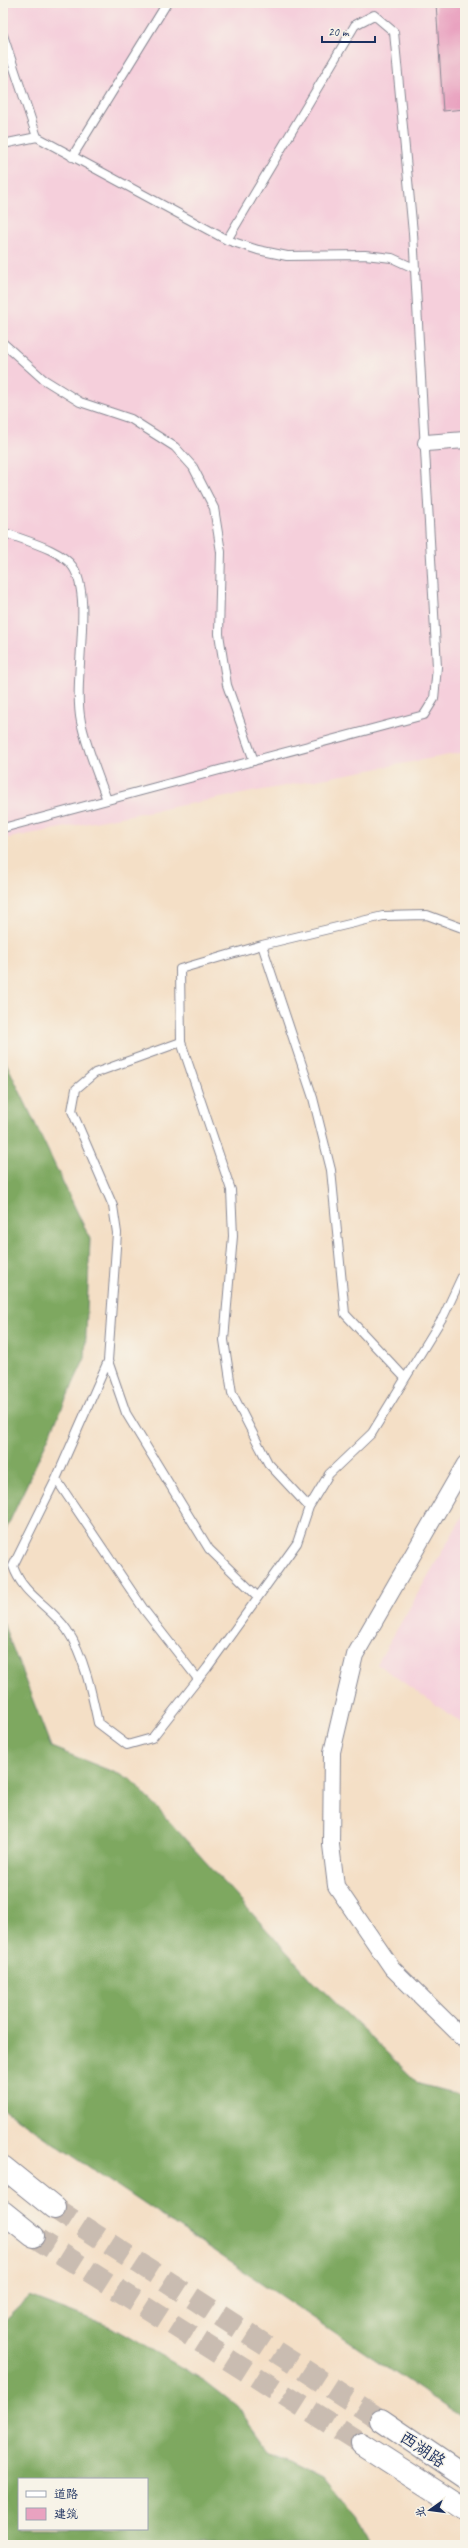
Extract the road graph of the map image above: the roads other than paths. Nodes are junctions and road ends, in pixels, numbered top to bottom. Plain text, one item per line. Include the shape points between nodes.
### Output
1 (167, 3) edge
2 (3, 35) edge
3 (37, 137) junction
4 (3, 144) edge
5 (72, 157) junction
6 (227, 240) junction
7 (416, 269) junction
8 (3, 343) edge
9 (465, 440) edge
10 (426, 443) junction
11 (3, 532) edge
12 (254, 761) junction
13 (107, 800) junction
14 (3, 828) edge
15 (465, 929) edge
16 (262, 945) junction
17 (181, 1042) junction
18 (465, 1270) edge
19 (108, 1361) junction
20 (405, 1378) junction
21 (465, 1464) edge
22 (56, 1479) junction
23 (309, 1507) junction
24 (258, 1597) junction
25 (198, 1679) junction
26 (465, 2040) edge
27 (3, 2167) edge
28 (54, 2208) tunnel mouth
29 (3, 2212) edge
30 (33, 2236) tunnel mouth
31 (381, 2420) tunnel mouth
32 (362, 2444) tunnel mouth
33 (465, 2477) edge
34 (465, 2510) edge

1 - 5 lane
2 - 3 lane
3 - 4 lane
3 - 5 lane
5 - 6 lane
6 - 7 lane via 287,256 365,255 392,258
6 - 7 lane via 355,25 374,15 394,32
7 - 10 lane
8 - 12 lane via 43,379 80,402 131,418 175,447 194,467 214,508 221,552 219,634 227,685
9 - 10 street
10 - 12 lane via 437,667 434,700 424,715
11 - 13 lane via 44,546 72,566 82,587 78,686 81,722
12 - 13 lane
13 - 14 lane
15 - 16 lane via 427,915 383,916
16 - 17 lane via 180,969
16 - 20 lane via 313,1098 331,1170 345,1314
17 - 19 lane via 95,1072 76,1089 72,1111 113,1206 117,1233
17 - 23 lane via 231,1190 233,1236 224,1340 232,1393 268,1463
18 - 20 lane via 444,1315
19 - 22 lane
19 - 24 lane via 126,1413 209,1549
20 - 23 lane via 372,1433 329,1474
21 - 26 street via 356,1655 332,1752 331,1845 336,1886 392,1968
22 - 25 lane via 145,1611
22 - 25 lane via 13,1566 18,1580 67,1630 89,1680 98,1723 127,1744 152,1738
23 - 24 lane via 297,1544
24 - 25 lane
27 - 28 main road
29 - 30 main road
31 - 33 main road, 西湖路
32 - 34 main road, 西湖路

